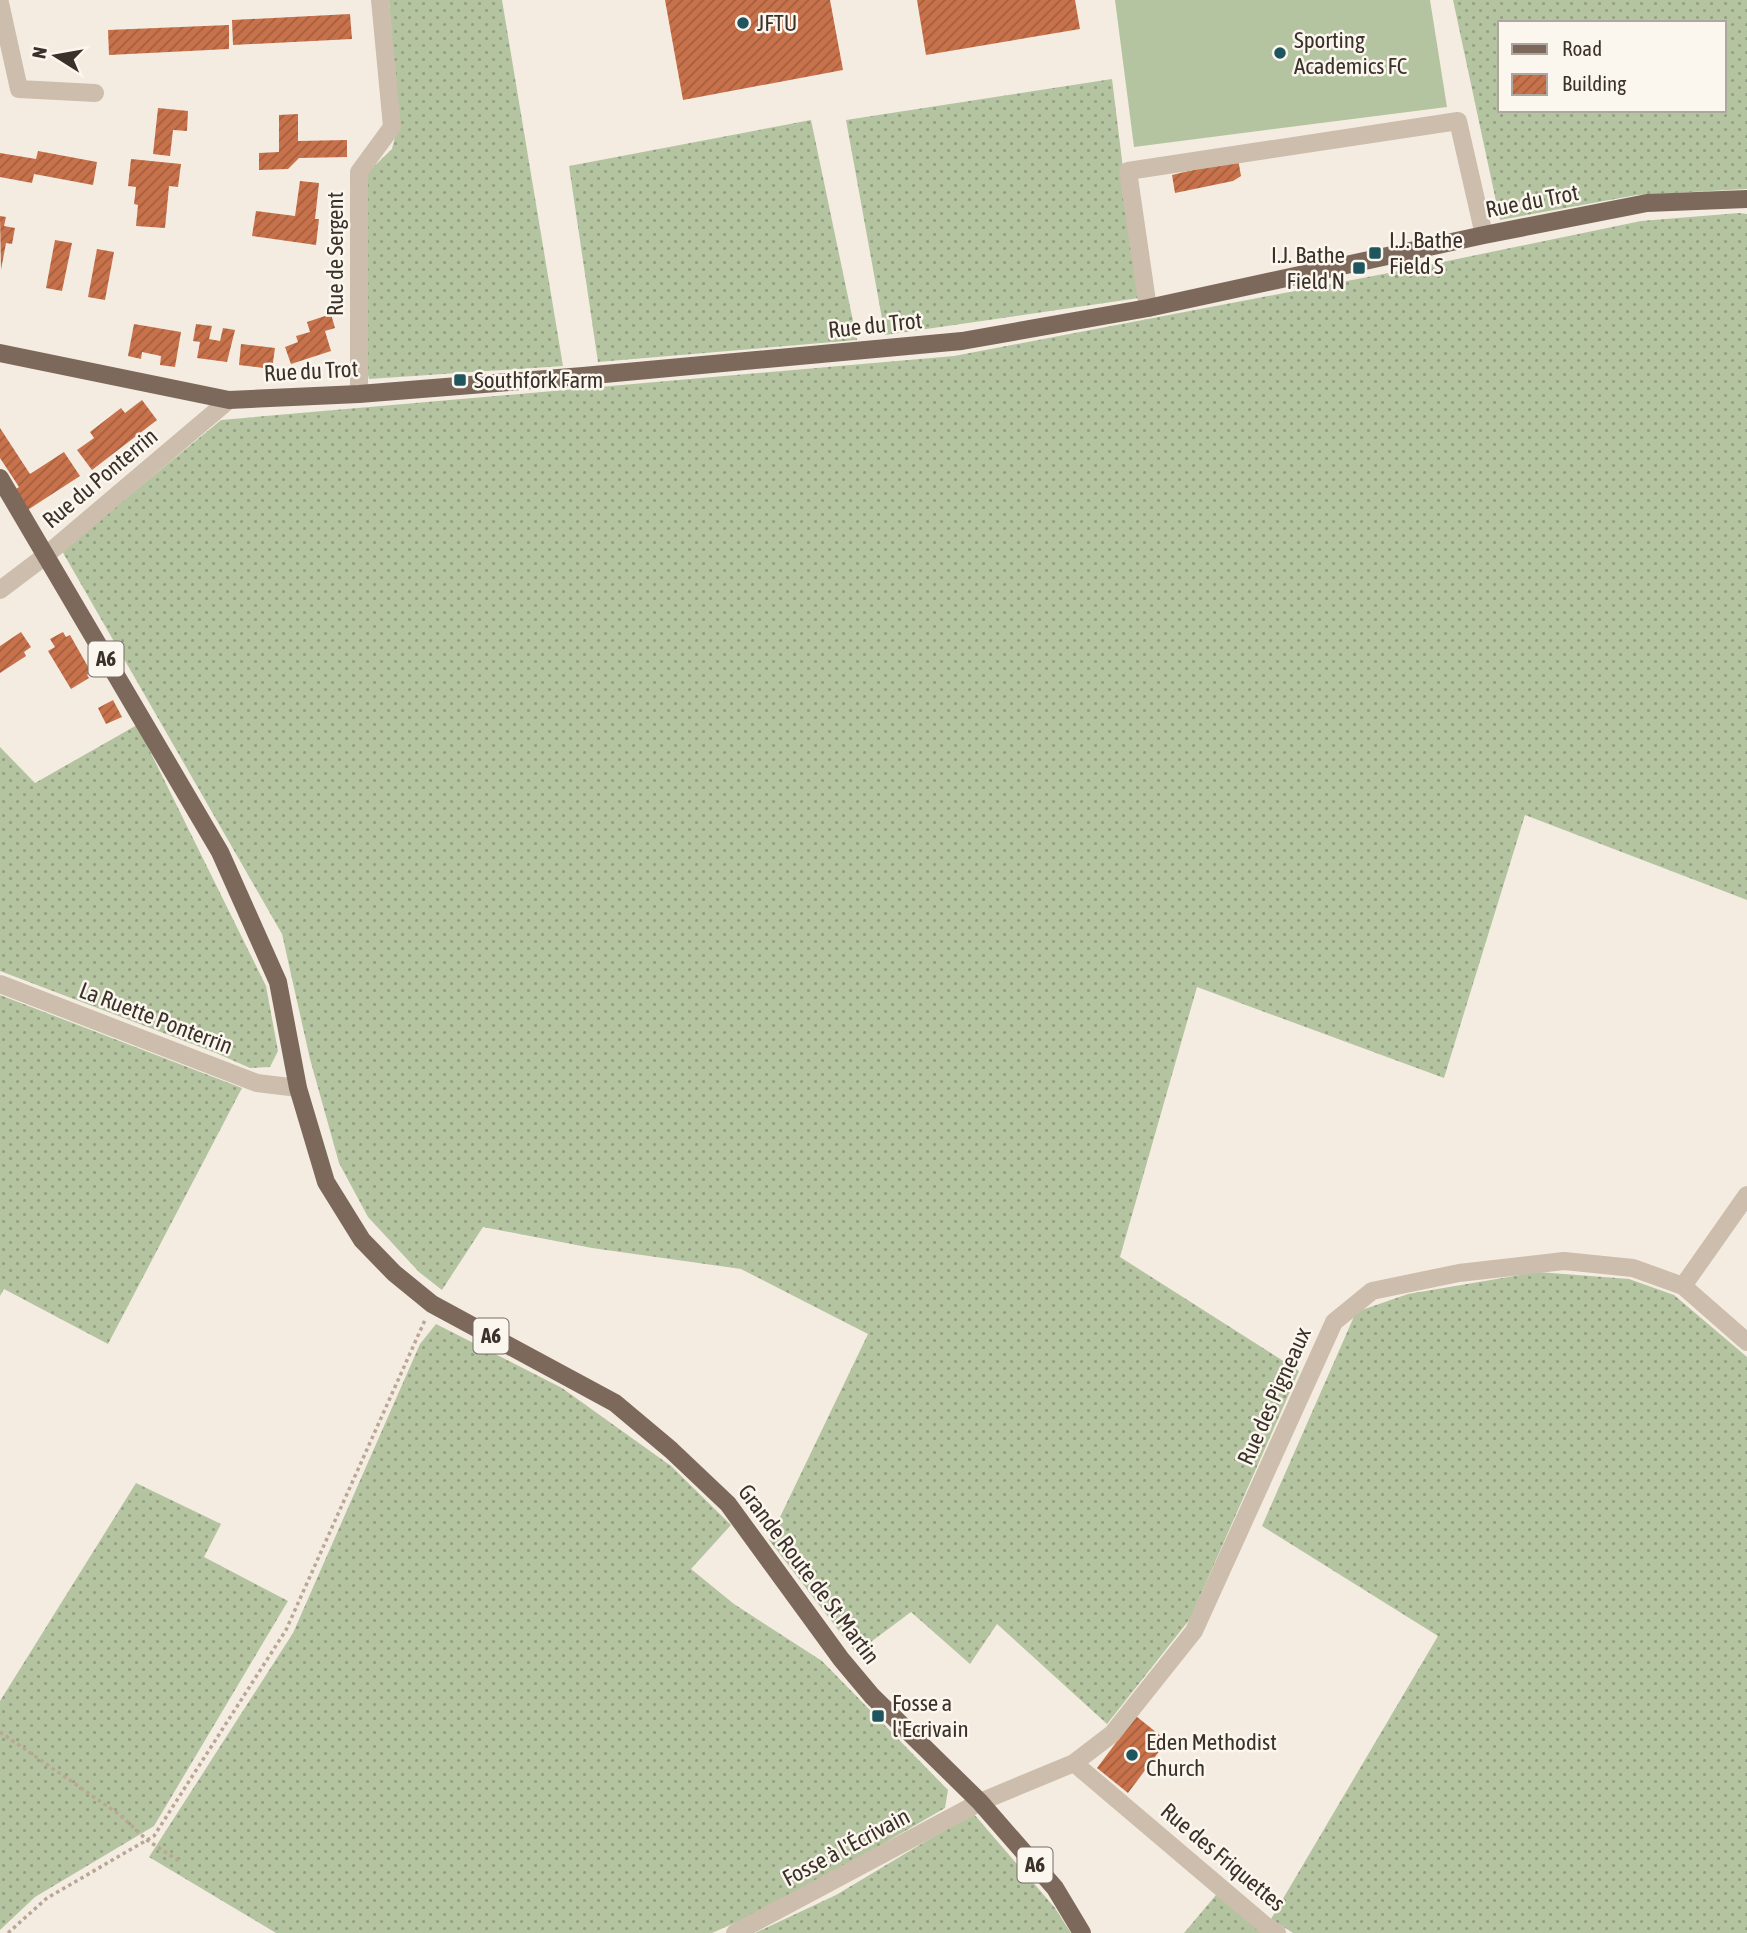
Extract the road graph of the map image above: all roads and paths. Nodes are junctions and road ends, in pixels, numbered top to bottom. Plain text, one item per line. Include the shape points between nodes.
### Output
1 (380, 0) edge
2 (0, 3) edge
3 (95, 93) dead end
4 (1747, 199) edge
5 (1485, 235) junction
6 (1148, 308) junction
7 (0, 353) edge
8 (359, 394) junction
9 (229, 400) junction
10 (0, 478) edge
11 (45, 556) junction
12 (0, 590) edge
13 (0, 984) edge
14 (298, 1088) junction
15 (1747, 1195) edge
16 (1683, 1286) junction
17 (432, 1304) junction
18 (1747, 1342) edge
19 (0, 1732) edge
20 (1074, 1763) junction
21 (980, 1802) junction
22 (147, 1840) junction
23 (179, 1861) dead end
24 (8, 1933) edge
25 (734, 1933) edge
26 (1082, 1933) edge
27 (1277, 1933) edge

1 - 8 street, Rue de Sergent via 392,127 359,172
2 - 3 street via 19,89
4 - 5 main road, Rue du Trot via 1647,204
5 - 6 main road, Rue du Trot
5 - 6 street via 1458,121 1128,171
6 - 8 main road, Rue du Trot via 962,341 872,351
7 - 9 main road, Rue du Trot
8 - 9 main road, Rue du Trot
9 - 11 street, Rue du Ponterrin
10 - 11 main road, A6
11 - 12 street, Rue du Ponterrin
11 - 14 main road, Grande Route de St Martin / A6 via 220,852 278,982
13 - 14 street, La Ruette Ponterrin via 257,1083
14 - 17 main road, Grande Route de St Martin / A6 via 326,1182 362,1240
15 - 16 street
16 - 18 street
16 - 20 street, Rue des Pigneaux via 1633,1268 1564,1261 1460,1273 1372,1292 1334,1322 1194,1631 1112,1734
17 - 21 main road, Grande Route de St Martin / A6 via 615,1403 671,1450 728,1504 872,1696
17 - 22 path via 286,1630 154,1836
19 - 22 path via 120,1815
20 - 21 street, Rue des Pigneaux
20 - 27 street, Rue des Friquettes
21 - 25 street, Fosse à l'Écrivain
21 - 26 main road, Grande Route de St Martin / A6 via 1055,1888
22 - 23 path
22 - 24 path via 47,1898

